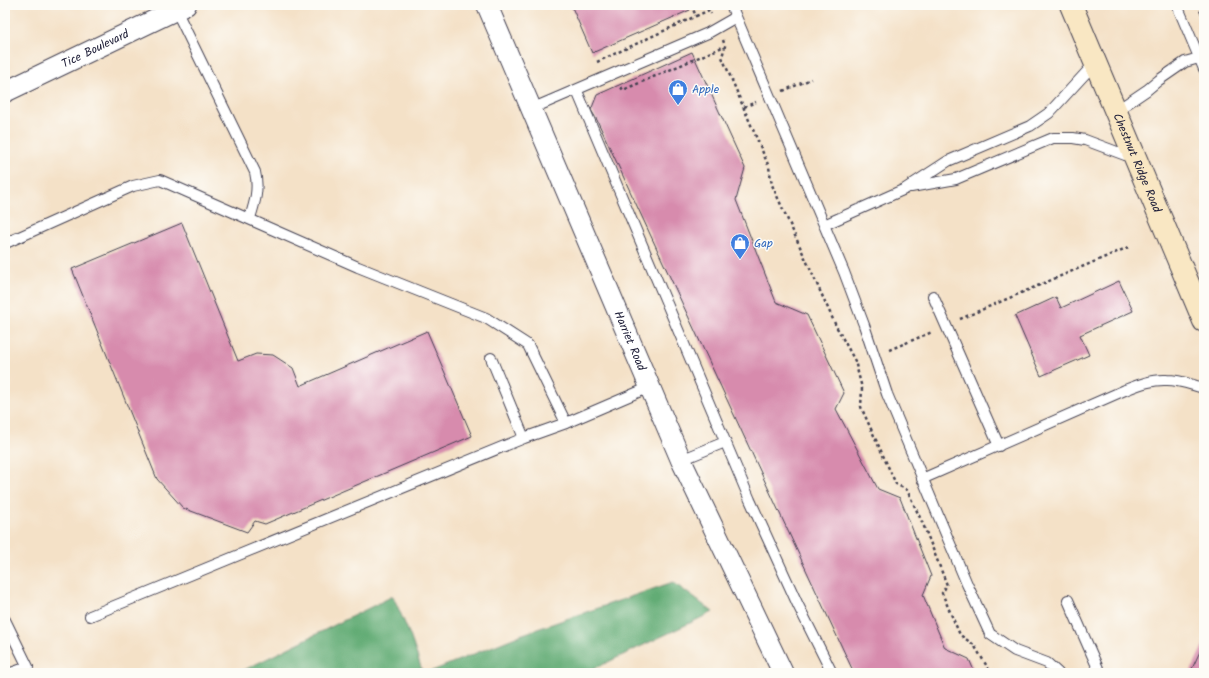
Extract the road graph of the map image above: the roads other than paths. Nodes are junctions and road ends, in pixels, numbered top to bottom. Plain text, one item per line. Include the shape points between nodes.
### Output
1 (487, 5) edge
2 (731, 5) edge
3 (1071, 5) edge
4 (1177, 5) edge
5 (178, 7) edge
6 (736, 18) junction
7 (1199, 58) junction
8 (1096, 62) junction
9 (1204, 69) edge
10 (576, 91) junction
11 (5, 92) edge
12 (531, 109) junction
13 (1116, 111) junction
14 (1136, 159) junction
15 (905, 188) junction
16 (250, 218) junction
17 (824, 225) junction
18 (8, 242) dead end
19 (933, 296) dead end
20 (1204, 321) edge
21 (492, 358) dead end
22 (650, 387) junction
23 (1204, 388) edge
24 (566, 423) junction
25 (524, 438) junction
26 (725, 442) junction
27 (999, 446) junction
28 (681, 460) junction
29 (922, 479) junction
30 (1068, 600) dead end
31 (90, 616) dead end
32 (5, 620) edge
33 (11, 673) edge
34 (783, 673) edge
35 (832, 673) edge
36 (1058, 673) edge
37 (1100, 673) edge

1 - 12 street, Harriet Road
2 - 6 lane
3 - 8 main road, Chestnut Ridge Road
4 - 7 lane
5 - 11 street, Tice Boulevard
5 - 16 lane via 255,172 256,202
6 - 10 lane
6 - 17 lane
7 - 9 lane
7 - 13 lane via 1185,62
8 - 13 main road, Chestnut Ridge Road
8 - 15 lane via 1049,113 1030,126 948,161
10 - 12 lane
10 - 26 lane
12 - 22 street, Harriet Road
13 - 14 main road, Chestnut Ridge Road
14 - 15 lane via 1086,140 1054,138 956,179
14 - 20 main road, Chestnut Ridge Road
15 - 17 lane
16 - 18 lane via 160,180 133,186
16 - 24 lane via 358,267 486,318 528,345
17 - 29 lane via 857,305 887,394
19 - 27 lane
21 - 25 lane
22 - 24 lane
22 - 28 street, Harriet Road
23 - 27 lane via 1166,380 1143,384
24 - 25 lane
25 - 31 lane
26 - 28 lane
26 - 35 lane via 798,605
27 - 29 lane
28 - 34 street, Harriet Road
29 - 36 lane via 990,634 1015,651 1047,663
30 - 37 lane
32 - 33 lane via 28,667

